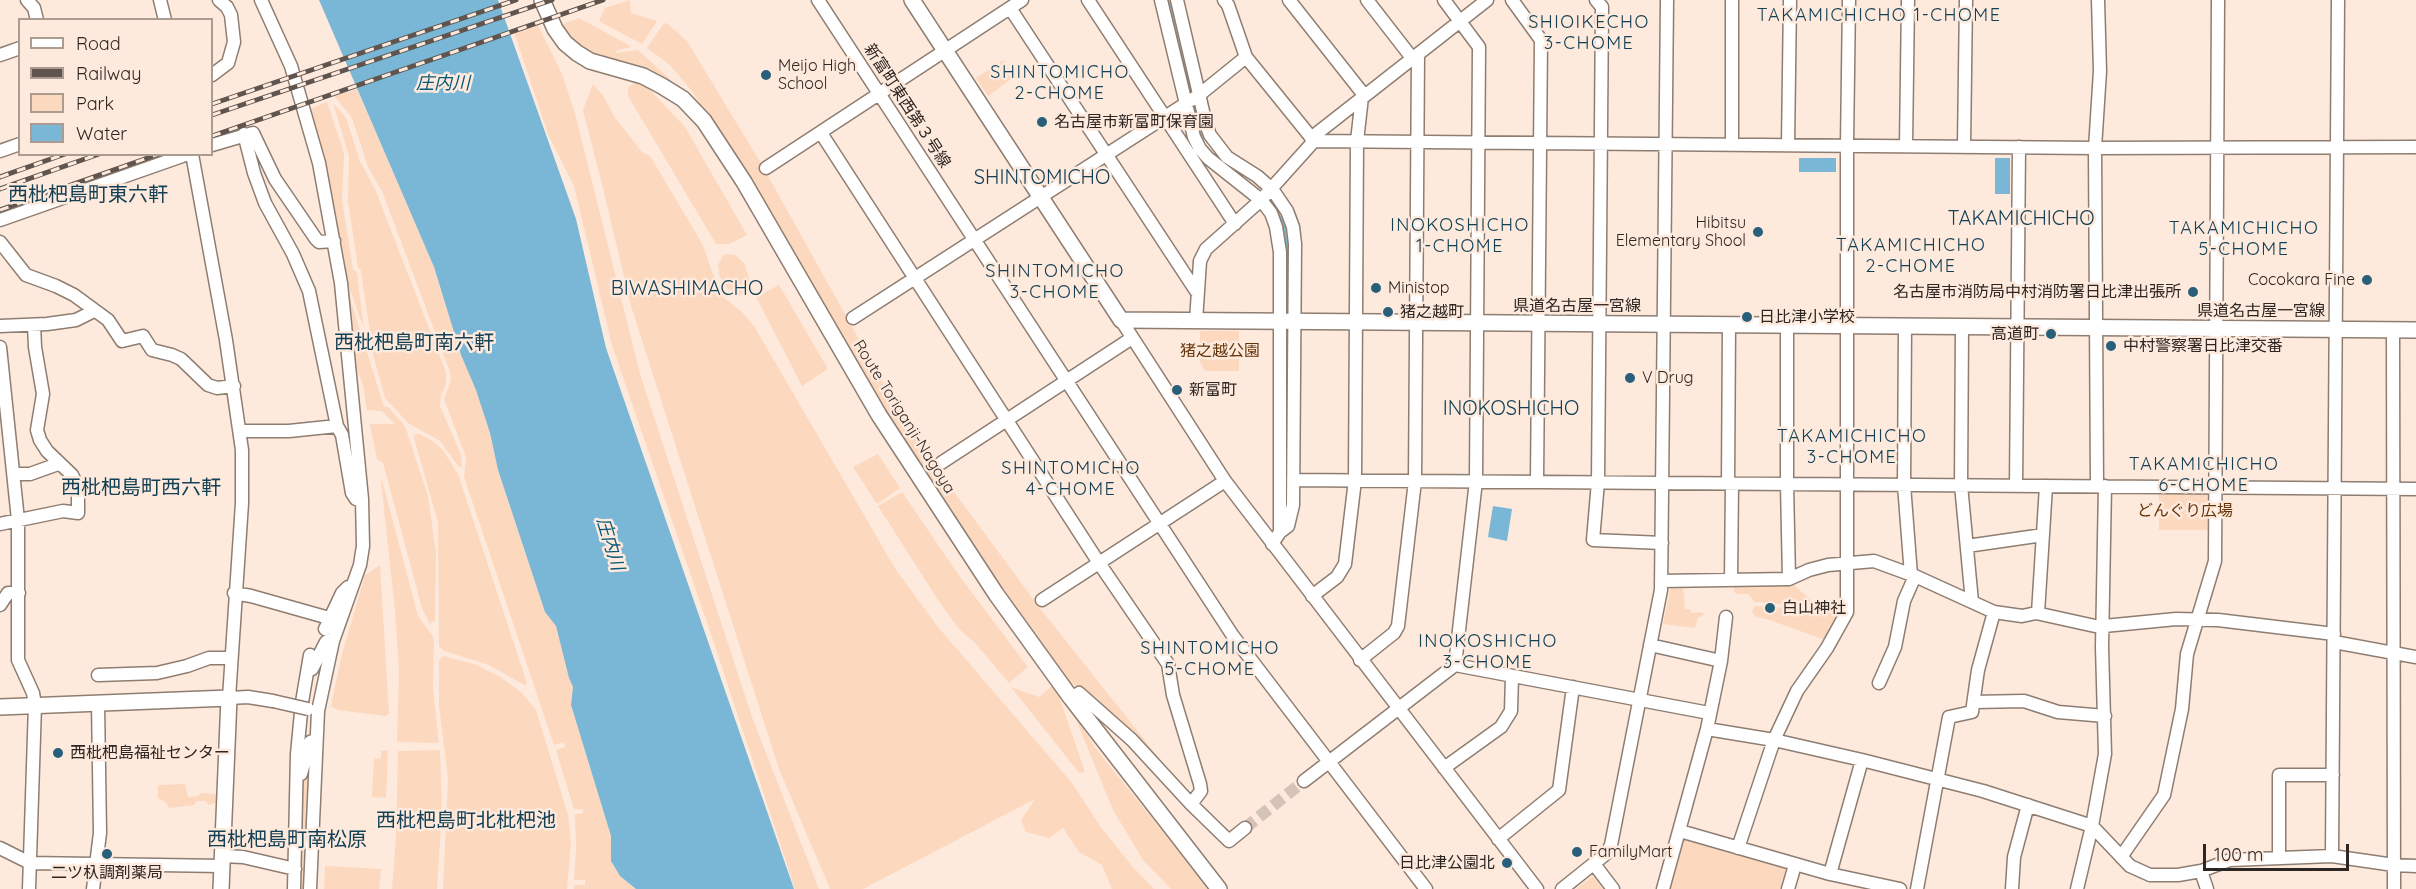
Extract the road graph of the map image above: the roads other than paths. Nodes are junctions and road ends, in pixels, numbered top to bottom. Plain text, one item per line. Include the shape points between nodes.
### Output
1 (27, 0) edge
2 (160, 0) edge
3 (219, 0) edge
4 (261, 0) edge
5 (542, 0) edge
6 (818, 0) edge
7 (912, 0) edge
8 (1022, 0) edge
9 (1088, 0) edge
10 (1161, 0) edge
11 (1177, 0) edge
12 (1289, 0) edge
13 (1367, 0) edge
14 (1444, 0) edge
15 (1487, 0) edge
16 (1512, 0) edge
17 (1596, 0) edge
18 (1667, 0) edge
19 (1732, 0) edge
20 (1790, 0) edge
21 (1850, 0) edge
22 (1908, 0) edge
23 (1966, 0) edge
24 (2098, 0) edge
25 (2218, 0) edge
26 (2338, 0) edge
27 (1228, 2) edge
28 (1010, 8) junction
29 (36, 18) edge
30 (164, 18) edge
31 (1461, 21) junction
32 (18, 49) edge
33 (945, 51) junction
34 (0, 55) edge
35 (1415, 56) junction
36 (1246, 57) junction
37 (213, 74) edge
38 (879, 94) junction
39 (1363, 96) junction
40 (1192, 98) junction
41 (1165, 116) junction
42 (821, 133) junction
43 (244, 134) junction
44 (1313, 140) junction
45 (1358, 141) junction
46 (1418, 141) junction
47 (1478, 142) junction
48 (1540, 142) junction
49 (1601, 142) junction
50 (1666, 143) junction
51 (1732, 144) junction
52 (18, 145) edge
53 (213, 145) edge
54 (1788, 145) junction
55 (1846, 145) junction
56 (1906, 146) junction
57 (1964, 146) junction
58 (2019, 147) junction
59 (2416, 147) edge
60 (2095, 148) junction
61 (2218, 148) junction
62 (2337, 148) junction
63 (0, 151) edge
64 (1106, 153) junction
65 (184, 156) edge
66 (190, 156) edge
67 (766, 168) dead end
68 (1267, 195) junction
69 (1040, 196) junction
70 (0, 220) edge
71 (1235, 224) junction
72 (974, 239) junction
73 (334, 241) junction
74 (0, 242) edge
75 (915, 278) junction
76 (1196, 291) junction
77 (94, 311) junction
78 (853, 318) dead end
79 (1121, 320) junction
80 (1196, 321) junction
81 (1288, 322) junction
82 (1355, 322) junction
83 (1416, 323) junction
84 (1477, 323) junction
85 (1539, 324) junction
86 (1599, 324) junction
87 (1665, 324) junction
88 (34, 325) junction
89 (1729, 325) junction
90 (1787, 325) junction
91 (0, 326) edge
92 (1846, 326) junction
93 (1905, 326) junction
94 (1962, 327) junction
95 (2018, 327) junction
96 (2096, 328) junction
97 (2217, 329) junction
98 (2335, 330) junction
99 (2393, 330) junction
100 (2416, 330) edge
101 (1132, 338) junction
102 (0, 347) edge
103 (1066, 381) junction
104 (234, 386) junction
105 (1006, 421) junction
106 (337, 426) junction
107 (240, 431) junction
108 (942, 463) dead end
109 (58, 464) junction
110 (14, 474) junction
111 (1293, 480) junction
112 (1354, 480) junction
113 (1225, 481) junction
114 (1415, 481) junction
115 (1476, 481) junction
116 (1537, 482) junction
117 (1598, 482) junction
118 (1662, 483) junction
119 (1730, 483) junction
120 (1786, 484) junction
121 (1845, 484) junction
122 (1904, 484) junction
123 (1961, 485) junction
124 (2016, 486) junction
125 (2046, 486) junction
126 (2101, 486) junction
127 (2216, 487) junction
128 (2335, 488) junction
129 (2394, 489) junction
130 (2416, 489) edge
131 (362, 501) junction
132 (18, 520) junction
133 (1159, 523) junction
134 (0, 524) edge
135 (1281, 532) junction
136 (2043, 535) junction
137 (1662, 543) junction
138 (1272, 544) junction
139 (1967, 546) junction
140 (1099, 563) junction
141 (1846, 563) junction
142 (1913, 575) junction
143 (1789, 579) junction
144 (1731, 580) junction
145 (1661, 581) junction
146 (351, 588) junction
147 (19, 592) junction
148 (234, 593) junction
149 (1312, 596) junction
150 (1042, 600) dead end
151 (1972, 602) junction
152 (0, 605) edge
153 (1994, 612) junction
154 (2038, 613) junction
155 (1726, 617) dead end
156 (2198, 619) junction
157 (2104, 627) junction
158 (2334, 638) junction
159 (333, 641) junction
160 (1650, 645) junction
161 (2395, 654) junction
162 (310, 655) dead end
163 (2416, 657) edge
164 (231, 658) junction
165 (1360, 660) junction
166 (1721, 661) junction
167 (1455, 665) junction
168 (307, 674) junction
169 (98, 675) dead end
170 (1512, 676) junction
171 (1879, 683) dead end
172 (1574, 687) junction
173 (229, 698) junction
174 (1071, 698) junction
175 (1639, 700) junction
176 (1974, 702) junction
177 (98, 703) junction
178 (36, 705) junction
179 (0, 707) edge
180 (1398, 708) junction
181 (313, 710) junction
182 (1709, 713) junction
183 (2105, 716) junction
184 (1707, 729) junction
185 (317, 740) junction
186 (1774, 740) junction
187 (1862, 760) junction
188 (1329, 761) junction
189 (1444, 768) junction
190 (2333, 775) junction
191 (296, 779) junction
192 (1936, 779) junction
193 (1304, 781) tunnel mouth
194 (1191, 804) junction
195 (2028, 806) junction
196 (2092, 826) junction
197 (1245, 828) tunnel mouth
198 (1680, 831) junction
199 (313, 837) junction
200 (1498, 839) junction
201 (0, 848) edge
202 (1738, 848) junction
203 (2332, 856) junction
204 (2121, 857) junction
205 (2279, 858) junction
206 (222, 861) junction
207 (30, 863) junction
208 (1594, 864) junction
209 (95, 865) junction
210 (1795, 865) junction
211 (295, 866) junction
212 (2394, 866) junction
213 (2416, 866) edge
214 (2200, 871) junction
215 (1830, 874) junction
216 (1853, 885) edge
217 (29, 889) edge
218 (93, 889) edge
219 (221, 889) edge
220 (294, 889) edge
221 (310, 889) edge
222 (1220, 889) edge
223 (1426, 889) edge
224 (1537, 889) edge
225 (1562, 889) edge
226 (1613, 889) edge
227 (1663, 889) edge
228 (1788, 889) edge
229 (1900, 889) edge
230 (1917, 889) edge
231 (2012, 889) edge
232 (2077, 889) edge
233 (2207, 889) edge
234 (2394, 889) edge

1 - 29 street
2 - 30 street
3 - 37 street via 231,15 234,42 228,63
4 - 73 street via 291,66 319,163
5 - 174 main road, Route Toriganji-Nagoya via 555,29 577,53 662,86 683,99 704,121 919,478
6 - 38 street, 新富町東西第３号線
7 - 33 main road
8 - 28 street
9 - 41 street
10 - 40 street
11 - 40 street
12 - 39 street
13 - 35 street
14 - 31 street
15 - 31 street
16 - 48 street via 1541,40
17 - 49 street via 1602,7
18 - 50 street
19 - 51 street
20 - 54 street
21 - 55 street
22 - 56 street
23 - 57 street
24 - 60 street via 2100,71
25 - 61 street
26 - 62 street
27 - 36 street
28 - 33 street
28 - 64 street
31 - 35 street
31 - 47 street via 1479,47
32 - 34 street
33 - 38 street
33 - 69 main road
35 - 39 street
35 - 46 street
36 - 40 street
36 - 44 street
38 - 42 street
38 - 72 street, 新富町東西第３号線
39 - 44 street
39 - 45 street
40 - 41 street
40 - 68 street via 1194,137 1200,149 1221,170
41 - 64 street
41 - 71 street
42 - 67 street
42 - 75 street
43 - 53 street
43 - 73 street via 253,133 275,179 316,239
43 - 106 street via 265,203 309,291
44 - 45 street
44 - 68 street
45 - 46 street
45 - 82 street
46 - 47 street
46 - 83 street
47 - 48 street
47 - 84 street
48 - 49 street
48 - 85 street
49 - 50 street
49 - 86 street
50 - 51 street
50 - 87 street
51 - 54 street
52 - 63 street
54 - 55 street
55 - 56 street
55 - 92 street
56 - 57 street
57 - 58 street
58 - 60 street
58 - 95 street
59 - 62 street
60 - 61 street
60 - 96 street
61 - 62 street
61 - 97 street
62 - 98 street
64 - 69 street
64 - 76 street
65 - 70 street
66 - 104 street
68 - 71 street
68 - 81 street via 1279,240
69 - 72 street
69 - 79 main road
71 - 76 street via 1215,239 1200,261
72 - 75 street
72 - 103 street, 新富町東西第３号線
73 - 131 street
74 - 77 street via 26,275 74,295
75 - 78 street
75 - 105 street
76 - 80 street
77 - 88 street via 76,320
77 - 104 street via 108,320 122,341 143,336 152,350 181,360 208,385
79 - 80 main road, 県道名古屋一宮線
79 - 101 street
80 - 81 main road, 県道名古屋一宮線
81 - 82 main road, 県道名古屋一宮線
81 - 111 street
81 - 135 street
82 - 83 main road, 県道名古屋一宮線
82 - 112 street
83 - 84 main road, 県道名古屋一宮線
83 - 114 street
84 - 85 main road, 県道名古屋一宮線
84 - 115 street
85 - 86 main road, 県道名古屋一宮線
85 - 116 street
86 - 87 main road, 県道名古屋一宮線
86 - 117 street
87 - 89 main road, 県道名古屋一宮線
87 - 118 street
88 - 91 street
88 - 109 street via 43,394 37,430
89 - 90 main road, 県道名古屋一宮線
89 - 119 street
90 - 92 main road, 県道名古屋一宮線
90 - 120 street
92 - 93 main road, 県道名古屋一宮線
92 - 121 street
93 - 94 main road, 県道名古屋一宮線
93 - 122 street
94 - 95 main road, 県道名古屋一宮線
94 - 123 street
95 - 96 main road, 県道名古屋一宮線
95 - 124 street
96 - 97 main road, 県道名古屋一宮線
96 - 126 street
97 - 98 main road, 県道名古屋一宮線
97 - 127 street
98 - 99 main road, 県道名古屋一宮線
98 - 128 street
99 - 100 main road, 県道名古屋一宮線
99 - 129 street
101 - 103 street
101 - 113 street
102 - 110 street
103 - 105 street
103 - 133 street, 新富町東西第３号線
104 - 107 street
105 - 108 street
105 - 140 street
106 - 107 street
106 - 131 street via 352,493
107 - 148 street via 242,503
109 - 110 street via 30,474
109 - 132 street via 78,487 78,513 63,511
110 - 132 street
111 - 112 street
111 - 135 street via 1293,506 1288,526
112 - 114 street
112 - 149 street via 1345,564 1337,577
113 - 133 street
113 - 138 street
114 - 115 street
114 - 165 street via 1398,626
115 - 116 street
115 - 167 street
116 - 117 street
117 - 118 street
117 - 137 street via 1593,540
118 - 119 street
118 - 137 street
119 - 120 street
119 - 144 street
120 - 121 street
120 - 143 street
121 - 122 street
121 - 141 street
122 - 123 street
122 - 142 street
123 - 124 street
123 - 139 street
124 - 125 street
125 - 126 street
125 - 136 street
126 - 127 street
126 - 157 street
127 - 128 street
127 - 156 street via 2215,561
128 - 129 street
128 - 158 street
129 - 130 street
129 - 161 street
131 - 146 street via 363,546
132 - 134 street
132 - 147 street
133 - 140 street
133 - 188 street, 新富町東西第３号線 via 1233,636
135 - 138 street
136 - 139 street
136 - 154 street
137 - 145 street
138 - 149 street
139 - 151 street
140 - 150 street
140 - 194 street via 1168,664 1173,695 1200,784 1201,791
141 - 142 street via 1874,561
141 - 143 street via 1809,570
141 - 186 street via 1848,602 1842,624 1797,690
142 - 151 street
142 - 171 street via 1896,647
143 - 144 street
144 - 145 street
145 - 160 street
146 - 148 street via 342,593 327,624
146 - 159 street
147 - 152 street via 8,593
147 - 178 street via 18,660
148 - 164 street
149 - 165 street
151 - 153 street
153 - 154 street via 2022,616
153 - 176 street via 1978,670
154 - 157 street
155 - 166 street
156 - 157 street
156 - 158 street
156 - 204 street via 2187,654 2182,709 2164,795
157 - 183 street
158 - 161 street
158 - 190 street
159 - 168 street via 326,642
159 - 181 street
160 - 166 street
160 - 175 street
161 - 163 street
161 - 212 street
162 - 168 street
164 - 169 street via 209,658 157,673
164 - 173 street
165 - 180 street
166 - 182 street
167 - 170 street
167 - 180 street
168 - 191 street
170 - 172 street
170 - 189 street via 1512,703 1502,727
172 - 175 street
172 - 200 street via 1558,790
173 - 177 main road
173 - 181 street, bridge via 248,697
173 - 206 main road
174 - 194 street via 1079,693 1132,740
174 - 222 main road, Route Toriganji-Nagoya
175 - 182 street
175 - 208 street via 1611,845
176 - 183 street via 2024,701 2058,712
176 - 192 street via 1972,712 1948,717
177 - 178 main road
177 - 209 street via 100,833
178 - 179 main road
178 - 207 street
180 - 188 street
180 - 189 street
181 - 185 street
182 - 184 street
183 - 196 street via 2106,754
184 - 186 street
184 - 198 street
185 - 191 street via 310,742 302,772
185 - 199 street
186 - 187 street
186 - 202 street
187 - 192 street
187 - 215 street
188 - 193 street
188 - 223 street, 新富町東西第３号線
189 - 200 street
190 - 203 street
190 - 205 street via 2279,775
191 - 211 street
192 - 195 street
192 - 230 street
194 - 197 street via 1229,841
195 - 196 street
195 - 231 street via 2014,857
196 - 204 street
196 - 232 street
198 - 202 street
198 - 227 street
199 - 211 street via 307,837
199 - 221 street
200 - 224 street
201 - 207 street
202 - 210 street
203 - 205 street
203 - 212 street
204 - 214 street via 2150,875
205 - 214 street via 2230,860
206 - 209 street
206 - 211 street via 243,857
206 - 219 main road
207 - 209 street
207 - 217 street
208 - 225 street
208 - 226 street
209 - 218 street
210 - 215 street
210 - 228 street
211 - 220 street
212 - 213 street
212 - 234 street
214 - 233 street
215 - 216 street
216 - 229 street

